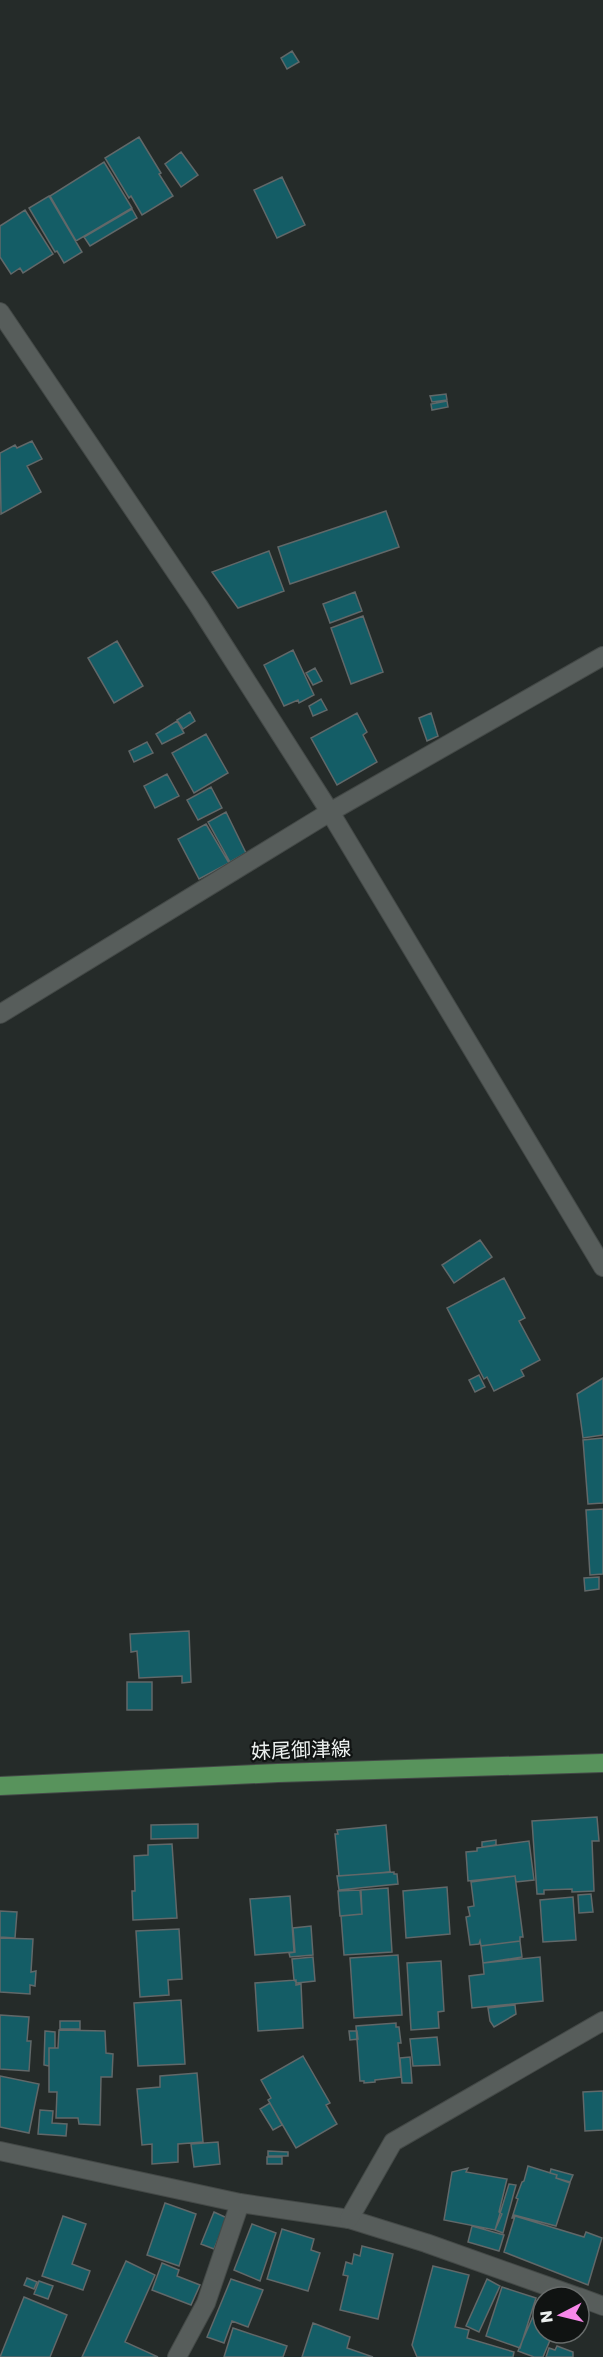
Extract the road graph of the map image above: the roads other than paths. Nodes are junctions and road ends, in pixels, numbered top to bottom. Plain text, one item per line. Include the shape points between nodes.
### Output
1 (0, 312) edge
2 (603, 656) edge
3 (330, 812) junction
4 (0, 1014) edge
5 (603, 1267) edge
6 (603, 1763) edge
7 (0, 1786) edge
8 (603, 2021) edge
9 (0, 2151) edge
10 (240, 2203) junction
11 (350, 2219) junction
12 (545, 2285) edge
13 (177, 2357) edge

1 - 3 street via 198,605
2 - 3 street
3 - 4 street
3 - 5 street
6 - 7 main road, 妹尾御津線
8 - 11 street via 393,2142
9 - 10 street
10 - 11 street
10 - 13 street via 206,2303
11 - 12 street

